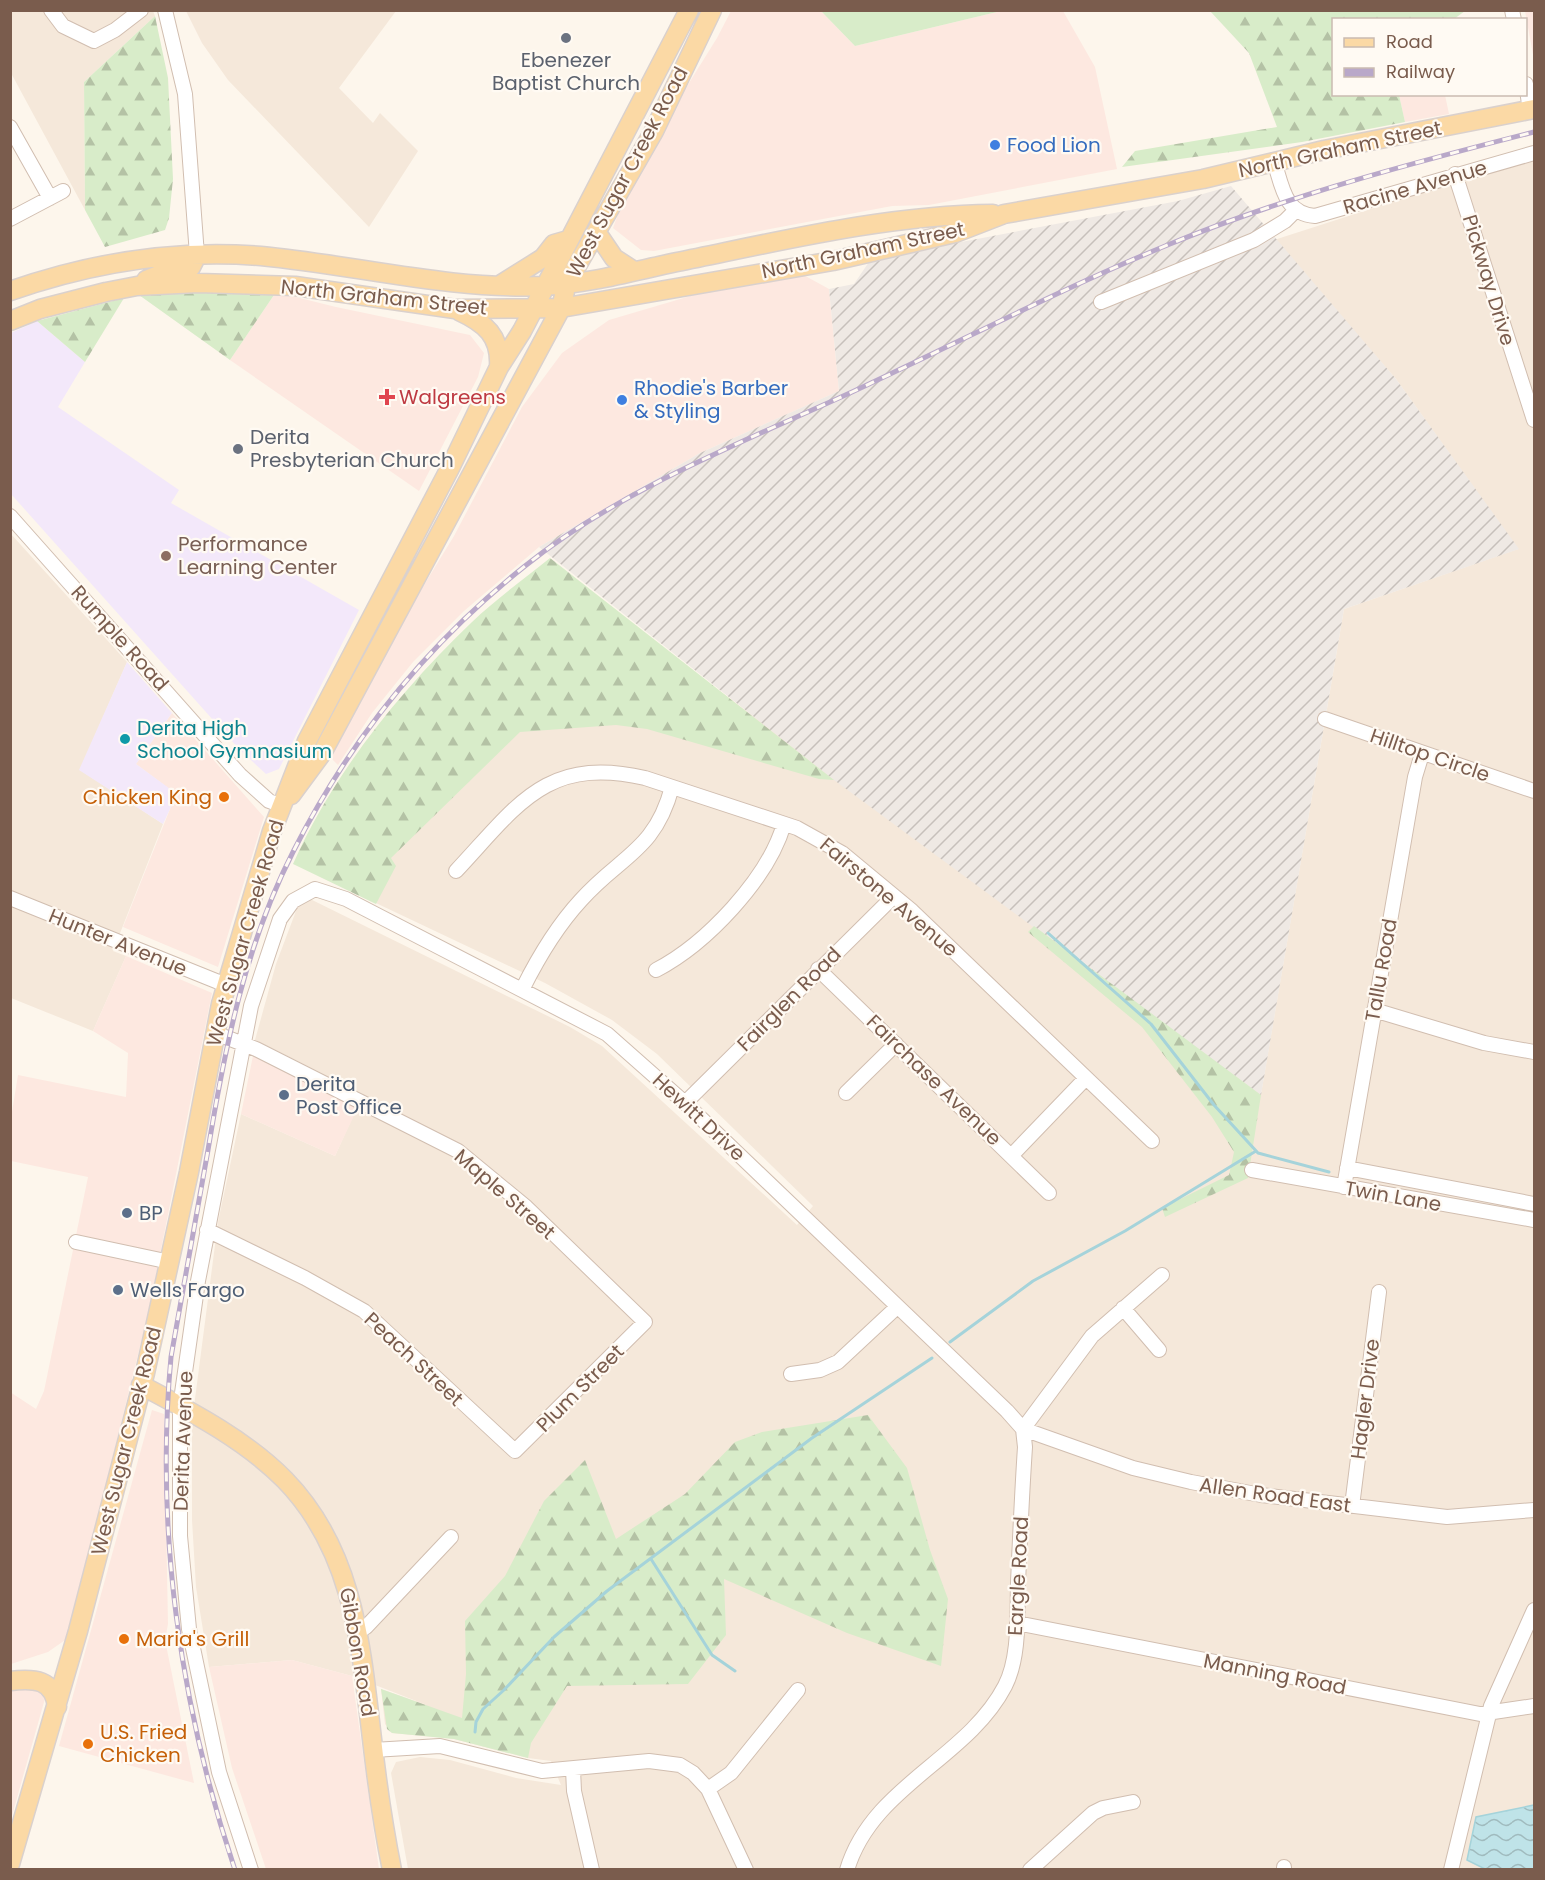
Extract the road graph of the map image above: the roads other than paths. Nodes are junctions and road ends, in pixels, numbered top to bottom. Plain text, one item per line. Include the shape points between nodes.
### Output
1 (51, 10) edge
2 (141, 10) edge
3 (165, 10) edge
4 (689, 10) edge
5 (708, 16) edge
6 (1527, 88) edge
7 (1532, 110) edge
8 (10, 127) edge
9 (1534, 153) edge
10 (1274, 161) junction
11 (1455, 174) junction
12 (63, 191) dead end
13 (50, 198) junction
14 (1295, 211) junction
15 (1004, 214) junction
16 (939, 216) junction
17 (10, 219) edge
18 (830, 231) junction
19 (597, 233) junction
20 (568, 240) junction
21 (196, 255) junction
22 (833, 261) junction
23 (634, 271) junction
24 (741, 276) junction
25 (567, 283) junction
26 (137, 286) junction
27 (498, 286) junction
28 (544, 286) junction
29 (10, 291) edge
30 (1101, 302) dead end
31 (561, 308) junction
32 (455, 309) junction
33 (534, 309) junction
34 (10, 321) edge
35 (499, 367) junction
36 (1534, 420) edge
37 (10, 516) edge
38 (393, 577) junction
39 (382, 639) junction
40 (1325, 719) dead end
41 (1422, 754) junction
42 (672, 788) junction
43 (1534, 791) edge
44 (283, 806) junction
45 (784, 824) junction
46 (456, 871) dead end
47 (315, 889) joint
48 (894, 896) junction
49 (10, 898) edge
50 (818, 969) junction
51 (656, 970) dead end
52 (226, 985) junction
53 (523, 988) junction
54 (1374, 1010) junction
55 (215, 1033) junction
56 (242, 1042) junction
57 (896, 1044) junction
58 (1534, 1052) edge
59 (1086, 1078) junction
60 (846, 1094) dead end
61 (685, 1103) junction
62 (1152, 1142) dead end
63 (1012, 1155) junction
64 (1347, 1168) junction
65 (1252, 1170) dead end
66 (1344, 1187) junction
67 (1049, 1193) dead end
68 (1534, 1204) edge
69 (1534, 1220) edge
70 (207, 1230) junction
71 (76, 1242) dead end
72 (170, 1262) junction
73 (1162, 1275) dead end
74 (1378, 1292) dead end
75 (897, 1307) junction
76 (1123, 1308) junction
77 (645, 1322) joint
78 (1159, 1350) dead end
79 (790, 1374) dead end
80 (141, 1385) junction
81 (180, 1407) junction
82 (1023, 1429) junction
83 (515, 1451) joint
84 (1352, 1506) junction
85 (1534, 1510) edge
86 (451, 1537) dead end
87 (1534, 1610) edge
88 (1017, 1623) junction
89 (358, 1632) junction
90 (68, 1667) junction
91 (10, 1676) edge
92 (10, 1681) edge
93 (798, 1690) dead end
94 (1534, 1706) edge
95 (57, 1707) junction
96 (1490, 1713) junction
97 (373, 1750) junction
98 (573, 1769) junction
99 (708, 1789) junction
100 (1132, 1802) dead end
101 (10, 1864) edge
102 (251, 1869) edge
103 (392, 1869) edge
104 (592, 1869) edge
105 (746, 1869) edge
106 (847, 1869) edge
107 (1030, 1869) edge
108 (1451, 1869) edge

1 - 2 street via 63,26 94,41
3 - 21 street via 184,94
4 - 20 main road, West Sugar Creek Road
5 - 19 main road, West Sugar Creek Road via 654,131
6 - 7 street
7 - 10 main road, North Graham Street
8 - 13 street
9 - 11 street, Racine Avenue
10 - 14 street via 1287,202
10 - 15 main road, North Graham Street via 1203,178
11 - 14 street, Racine Avenue via 1315,216
11 - 36 street, Pickway Drive
12 - 13 street
13 - 17 street
14 - 30 street via 1254,240
15 - 16 main road, North Graham Street
15 - 22 main road, North Graham Street via 955,233
16 - 18 main road, North Graham Street
16 - 22 main road via 883,238 854,243
18 - 23 main road, North Graham Street
18 - 24 main road via 828,245 818,253 789,257
19 - 23 main road via 614,258
19 - 25 main road, West Sugar Creek Road
20 - 27 main road via 554,244 543,258
20 - 28 main road, West Sugar Creek Road
21 - 26 main road via 190,267 153,276
21 - 27 main road, North Graham Street via 269,257
21 - 29 main road, North Graham Street via 97,265
22 - 24 main road, North Graham Street
23 - 25 main road, North Graham Street
24 - 31 main road, North Graham Street
25 - 28 main road, North Graham Street
25 - 31 main road, West Sugar Creek Road
26 - 32 main road, North Graham Street via 295,286
26 - 34 main road, North Graham Street via 74,299
27 - 28 main road, North Graham Street
28 - 33 main road, West Sugar Creek Road
31 - 33 main road, North Graham Street
31 - 39 main road, West Sugar Creek Road
32 - 33 main road, North Graham Street
32 - 35 main road via 489,329 497,343
33 - 35 main road, West Sugar Creek Road
35 - 38 main road, West Sugar Creek Road
37 - 44 street, Rumple Road via 240,775 269,801
38 - 39 main road via 390,593 376,620 375,628
38 - 44 main road, West Sugar Creek Road via 307,741
39 - 44 main road, West Sugar Creek Road via 322,753
40 - 41 street, Hilltop Circle
41 - 43 street, Hilltop Circle
41 - 54 street, Tallu Road
42 - 45 street, Fairstone Avenue
42 - 46 street, Fairstone Avenue via 607,771 579,773 554,781 511,813
42 - 53 street via 651,836 580,900 548,942
44 - 52 main road, West Sugar Creek Road via 269,840
45 - 48 street, Fairstone Avenue via 828,843
45 - 51 street via 776,849 754,884 680,957
47 - 53 street, Hewitt Drive via 346,899
47 - 56 street, Derita Avenue via 293,901 280,920 262,966
48 - 50 street, Fairglen Road
48 - 59 street, Fairstone Avenue
49 - 52 street, Hunter Avenue
50 - 57 street, Fairchase Avenue
50 - 61 street, Fairglen Road
52 - 55 main road, West Sugar Creek Road
53 - 61 street, Hewitt Drive via 607,1034
54 - 58 street via 1484,1043
54 - 64 street, Tallu Road
55 - 56 street, Maple Street
55 - 72 main road, West Sugar Creek Road
56 - 70 street, Derita Avenue
56 - 77 street, Maple Street via 458,1151 517,1199
57 - 60 street
57 - 63 street, Fairchase Avenue
59 - 62 street, Fairstone Avenue
59 - 63 street
61 - 75 street, Hewitt Drive
63 - 67 street, Fairchase Avenue
64 - 66 street, Tallu Road
64 - 68 street, Twin Lane
65 - 66 street, Twin Lane
66 - 69 street, Twin Lane
70 - 81 street, Derita Avenue
70 - 83 street, Peach Street via 364,1311
71 - 72 street
72 - 80 main road, West Sugar Creek Road
73 - 76 street
74 - 84 street, Hagler Drive
75 - 79 street via 838,1362 820,1370
75 - 82 street, Hewitt Drive
76 - 78 street
76 - 82 street via 1092,1336
77 - 83 street, Plum Street
80 - 81 main road, Gibbon Road
80 - 90 main road, West Sugar Creek Road
81 - 89 main road, Gibbon Road via 262,1460 301,1498 336,1554
81 - 102 street, Derita Avenue via 180,1536 189,1629 219,1772
82 - 84 street, Allen Road East via 1167,1477 1261,1495
82 - 88 street, Eargle Road
84 - 85 street, Allen Road East via 1447,1517
86 - 89 street
87 - 96 street
88 - 96 street, Manning Road
88 - 106 street, Eargle Road via 1012,1665 1000,1695 975,1725 875,1816 853,1850
89 - 97 main road, Gibbon Road
90 - 91 main road
90 - 95 main road, West Sugar Creek Road
92 - 95 main road via 44,1682 56,1696
93 - 99 street via 731,1773
94 - 96 street, Manning Road
95 - 101 main road, West Sugar Creek Road
96 - 108 street
97 - 98 street via 440,1746 542,1771
97 - 103 main road, Gibbon Road
98 - 99 street via 666,1762 693,1773
98 - 104 street via 576,1803
99 - 105 street
100 - 107 street via 1093,1813

